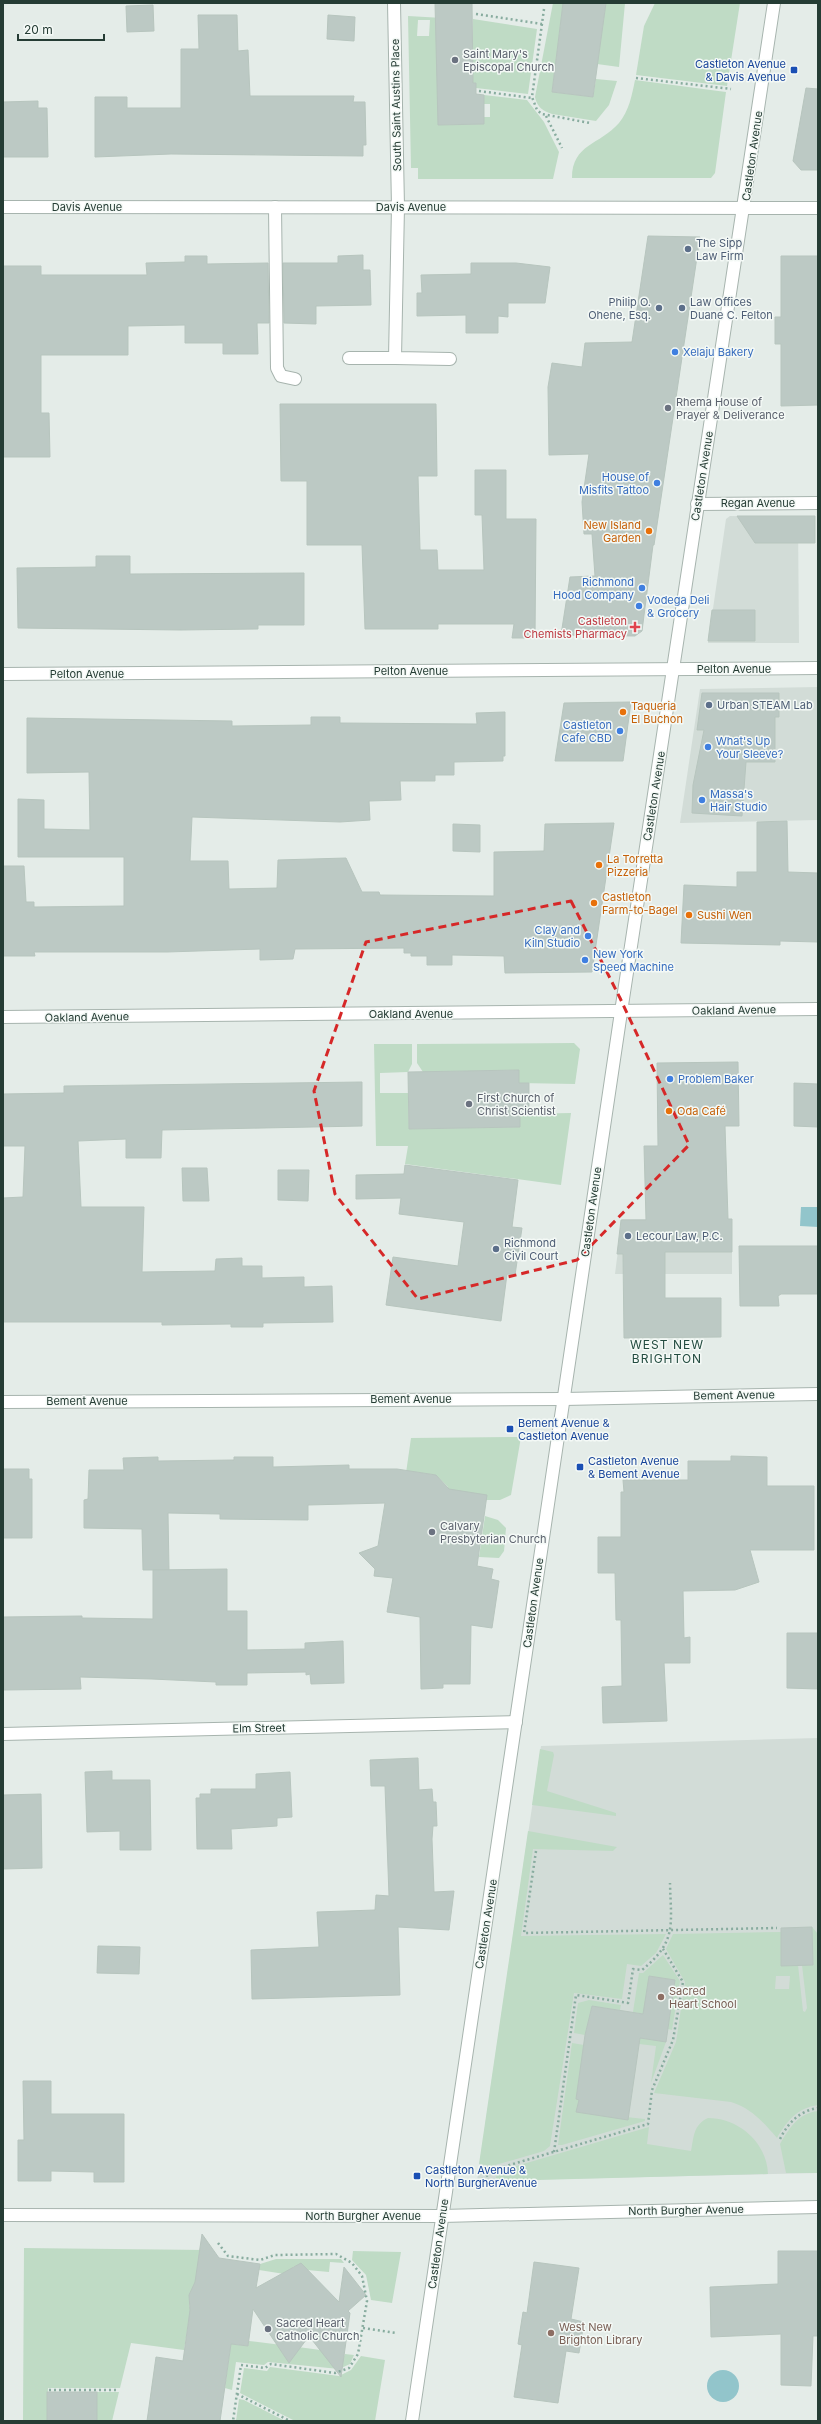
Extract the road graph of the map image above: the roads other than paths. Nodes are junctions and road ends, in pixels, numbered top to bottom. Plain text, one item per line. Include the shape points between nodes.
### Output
1 (394, 3) edge
2 (774, 3) edge
3 (3, 207) edge
4 (275, 207) junction
5 (398, 207) junction
6 (744, 208) junction
7 (818, 208) edge
8 (349, 358) dead end
9 (395, 358) junction
10 (450, 359) dead end
11 (295, 379) dead end
12 (818, 503) edge
13 (697, 504) junction
14 (818, 668) edge
15 (673, 669) junction
16 (3, 674) edge
17 (818, 1009) edge
18 (621, 1012) junction
19 (3, 1017) edge
20 (818, 1394) edge
21 (564, 1399) junction
22 (3, 1402) edge
23 (516, 1722) junction
24 (3, 1734) edge
25 (818, 2207) edge
26 (3, 2216) edge
27 (442, 2216) junction
28 (412, 2421) edge

1 - 5 street, South Saint Austins Place
2 - 6 street, Castleton Avenue
3 - 4 street, Davis Avenue
4 - 5 street, Davis Avenue
4 - 11 street via 277,368 281,376
5 - 6 street, Davis Avenue
5 - 9 street, South Saint Austins Place
6 - 7 street, Davis Avenue
6 - 13 street, Castleton Avenue
8 - 9 street
9 - 10 street
12 - 13 street, Regan Avenue
13 - 15 street, Castleton Avenue
14 - 15 street, Pelton Avenue
15 - 16 street, Pelton Avenue
15 - 18 street, Castleton Avenue
17 - 18 street, Oakland Avenue
18 - 19 street, Oakland Avenue
18 - 21 street, Castleton Avenue
20 - 21 street, Bement Avenue
21 - 22 street, Bement Avenue
21 - 23 street, Castleton Avenue
23 - 24 street, Elm Street
23 - 27 street, Castleton Avenue
25 - 27 street, North Burgher Avenue
26 - 27 street, North Burgher Avenue
27 - 28 street, Castleton Avenue

